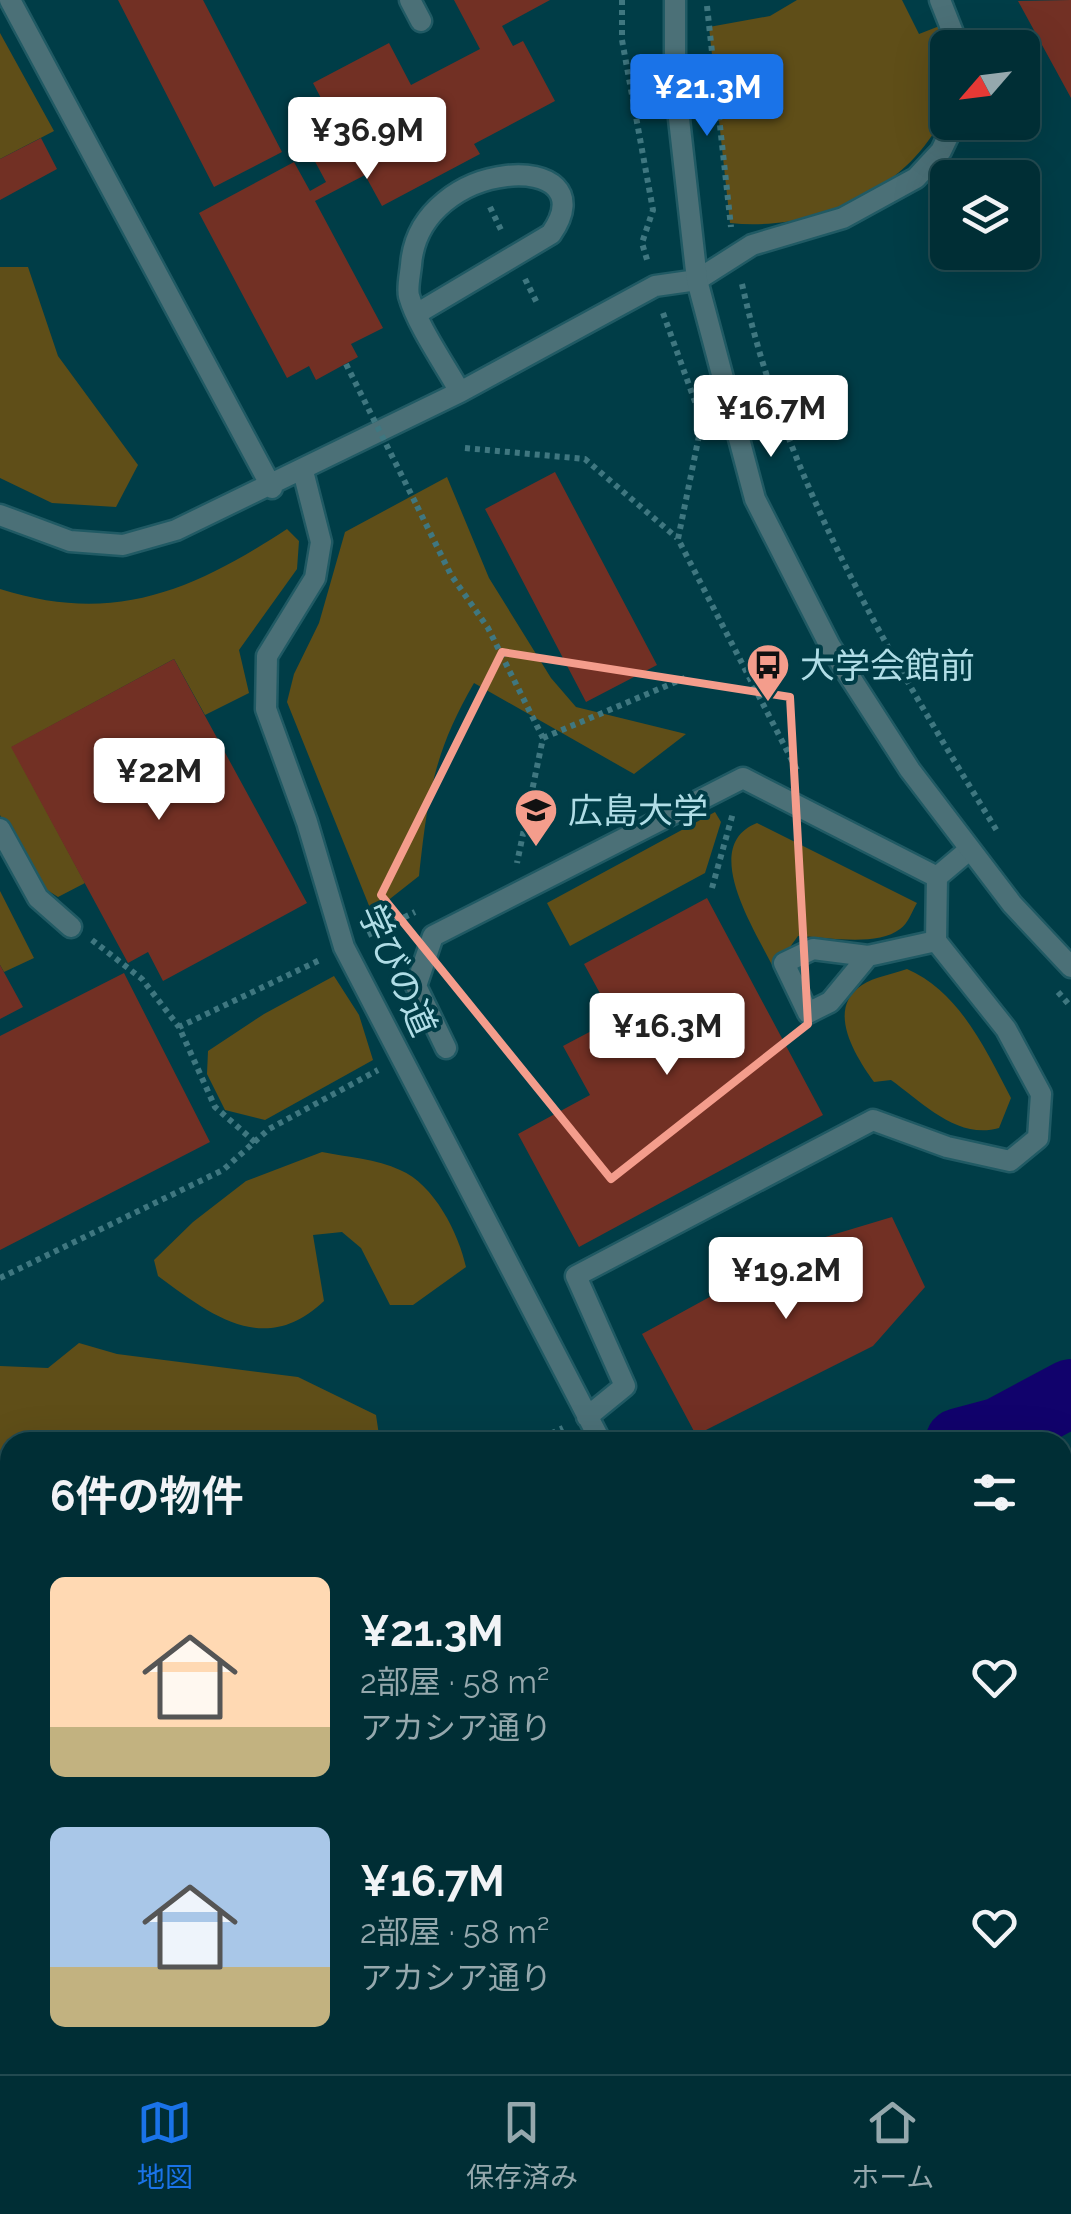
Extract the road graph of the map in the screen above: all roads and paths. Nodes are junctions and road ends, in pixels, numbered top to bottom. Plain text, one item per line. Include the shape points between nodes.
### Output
1 (10, 0) edge
2 (410, 0) edge
3 (622, 0) edge
4 (675, 0) edge
5 (706, 0) edge
6 (940, 0) edge
7 (421, 21) dead end
8 (952, 30) edge
9 (946, 140) edge
10 (736, 256) junction
11 (698, 280) junction
12 (655, 286) junction
13 (418, 313) junction
14 (346, 364) dead end
15 (460, 392) junction
16 (465, 448) dead end
17 (304, 471) junction
18 (272, 488) junction
19 (0, 515) edge
20 (678, 539) junction
21 (685, 678) dead end
22 (543, 738) junction
23 (743, 778) junction
24 (821, 818) junction
25 (0, 829) edge
26 (998, 834) dead end
27 (969, 850) junction
28 (501, 871) dead end
29 (937, 877) junction
30 (712, 888) dead end
31 (431, 904) dead end
32 (71, 927) joint
33 (936, 941) junction
34 (344, 947) junction
35 (868, 956) dead end
36 (1071, 966) edge
37 (179, 1028) junction
38 (446, 1048) dead end
39 (401, 1058) junction
40 (255, 1142) junction
41 (0, 1278) edge
42 (587, 1416) junction
43 (596, 1432) edge

1 - 18 street
2 - 7 street
3 - 12 path via 622,40 654,210 642,243
4 - 11 street via 675,83
5 - 10 path
6 - 8 street
9 - 10 street via 916,178 843,218 752,245
10 - 11 street
10 - 26 path via 754,341 819,517 896,668
11 - 12 street
11 - 27 street via 755,499 830,646
12 - 15 street
12 - 20 path via 702,421
13 - 13 street via 409,295 412,246 436,208 499,174 524,172 555,188 562,219 551,234
13 - 15 street
14 - 22 path, bridge via 450,576 488,628
15 - 17 street
16 - 20 path via 585,459
17 - 18 street
17 - 34 street, 学びの道 via 320,542 315,578 267,656 266,710
18 - 19 street via 124,545 70,541
20 - 24 path
21 - 22 path
22 - 28 path via 518,862
23 - 24 street
23 - 30 path
23 - 38 street via 434,936 416,986
24 - 29 street
25 - 32 street via 38,898
27 - 29 street
27 - 36 street
29 - 33 street
31 - 34 path
32 - 37 path via 142,980
33 - 35 street
33 - 42 street via 1006,1029 1041,1094 1038,1138 1010,1161 946,1148 873,1120 576,1276 625,1386
34 - 37 path
34 - 39 street, 学びの道
37 - 40 path via 215,1107
39 - 40 path
39 - 42 street, 学びの道
40 - 41 path via 224,1170
42 - 43 street, 学びの道

